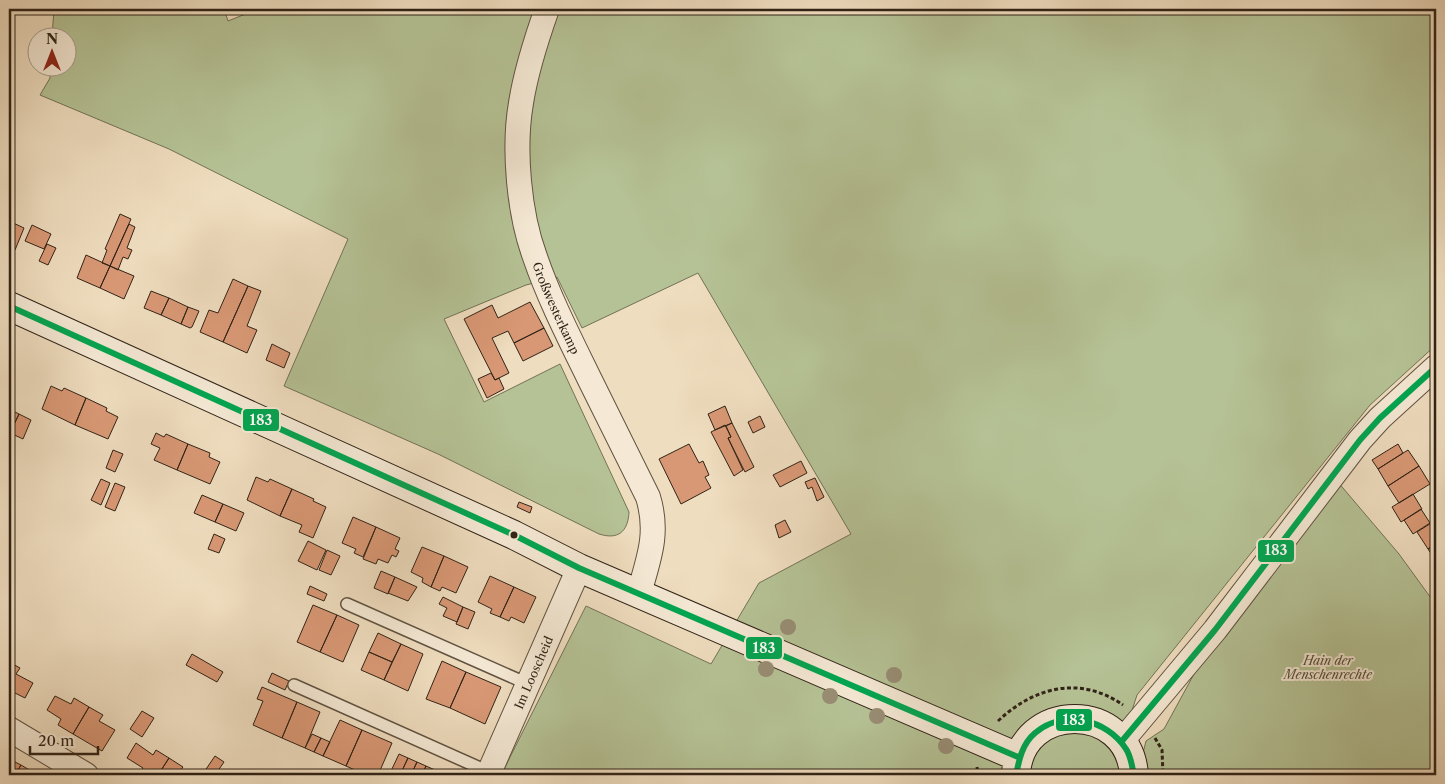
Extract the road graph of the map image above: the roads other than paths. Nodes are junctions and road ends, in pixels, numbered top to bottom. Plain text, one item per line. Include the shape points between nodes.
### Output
1 (547, 9) edge
2 (9, 306) edge
3 (1436, 367) edge
4 (579, 568) junction
5 (639, 592) junction
6 (347, 604) dead end
7 (528, 684) junction
8 (294, 685) dead end
9 (9, 729) edge
10 (1122, 742) junction
11 (1017, 766) edge
12 (489, 774) edge
13 (86, 775) edge
14 (1134, 775) edge

1 - 5 street, Großwesterkamp via 532,51 520,105 520,188 534,256 652,510 654,540
2 - 4 main road via 514,535
3 - 10 street via 1360,440 1215,630
4 - 5 main road
4 - 7 street, Im Looscheid
5 - 11 main road
6 - 7 lane
7 - 12 street, Im Looscheid
8 - 12 lane
9 - 13 street
10 - 11 main road via 1103,725 1070,718 1038,732 1025,746
10 - 14 main road via 1132,761

